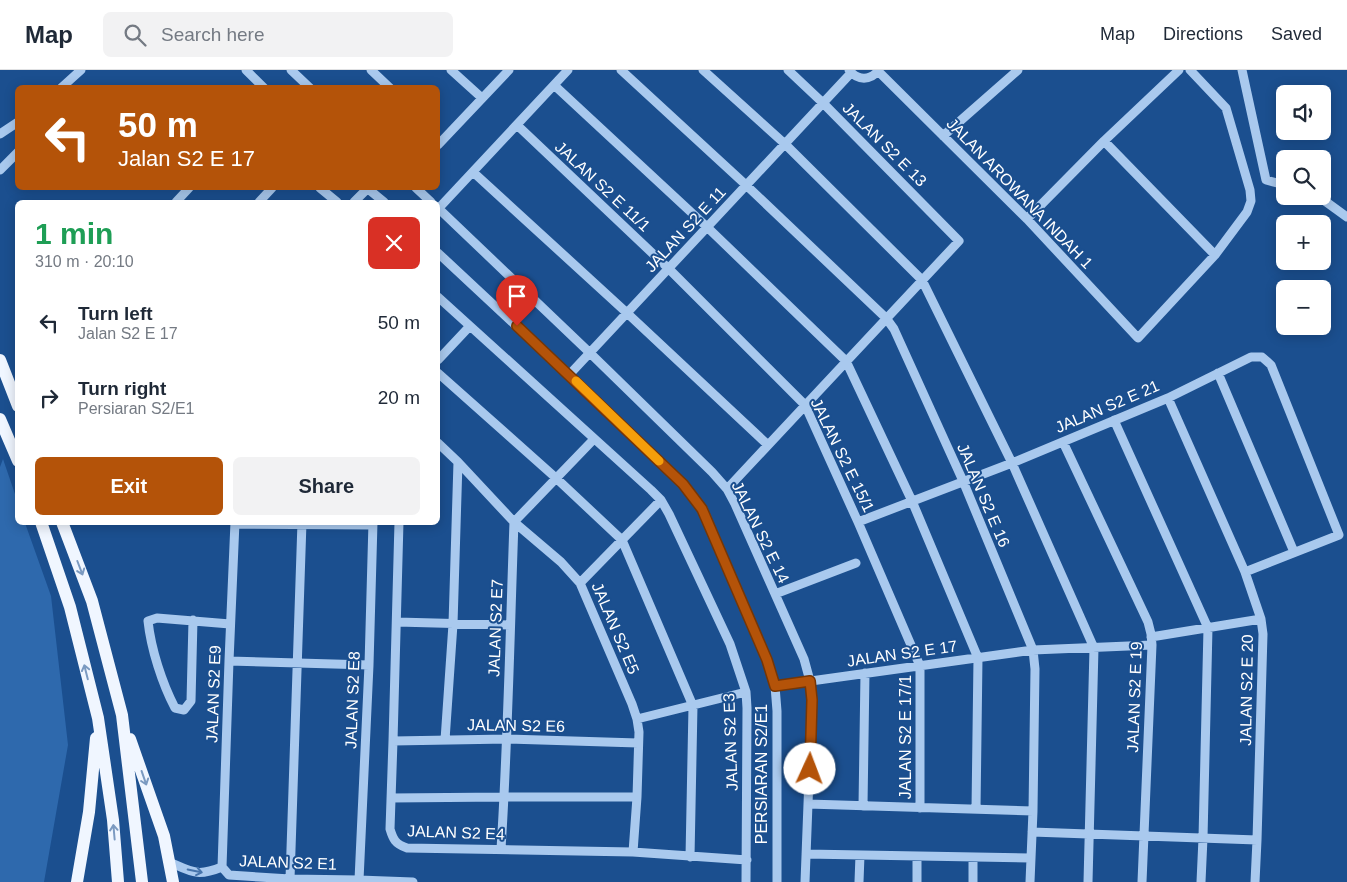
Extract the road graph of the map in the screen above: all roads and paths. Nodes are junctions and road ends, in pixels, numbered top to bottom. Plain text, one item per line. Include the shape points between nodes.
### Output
1 (81, 70) edge
2 (246, 70) edge
3 (291, 70) edge
4 (371, 70) edge
5 (451, 70) edge
6 (509, 70) edge
7 (568, 70) edge
8 (621, 70) edge
9 (703, 70) edge
10 (788, 70) edge
11 (1018, 70) edge
12 (1179, 70) edge
13 (1190, 70) edge
14 (1242, 70) edge
15 (850, 71) edge
16 (878, 71) edge
17 (64, 85) edge
18 (261, 85) edge
19 (307, 85) edge
20 (387, 85) edge
21 (554, 85) junction
22 (482, 98) junction
23 (823, 103) junction
24 (15, 124) edge
25 (517, 125) junction
26 (0, 134) edge
27 (943, 136) junction
28 (440, 139) edge
29 (1104, 141) junction
30 (785, 144) junction
31 (15, 155) edge
32 (0, 170) edge
33 (473, 172) junction
34 (1276, 183) edge
35 (746, 185) junction
36 (187, 190) edge
37 (270, 190) edge
38 (322, 190) edge
39 (366, 190) edge
40 (370, 190) edge
41 (418, 190) edge
42 (178, 200) edge
43 (261, 200) edge
44 (335, 200) edge
45 (356, 200) edge
46 (382, 200) edge
47 (429, 200) edge
48 (440, 203) edge
49 (1330, 205) edge
50 (440, 211) edge
51 (1347, 217) edge
52 (1027, 219) junction
53 (707, 228) junction
54 (440, 255) edge
55 (1215, 255) junction
56 (669, 269) junction
57 (922, 280) junction
58 (440, 304) edge
59 (628, 313) junction
60 (886, 318) junction
61 (469, 327) junction
62 (590, 353) junction
63 (440, 358) edge
64 (0, 360) edge
65 (846, 361) junction
66 (1218, 373) junction
67 (440, 375) edge
68 (570, 375) junction
69 (15, 398) edge
70 (1168, 398) junction
71 (805, 405) junction
72 (0, 419) edge
73 (1114, 420) junction
74 (4, 438) edge
75 (594, 439) junction
76 (1063, 442) junction
77 (440, 445) edge
78 (768, 445) junction
79 (15, 456) edge
80 (458, 462) junction
81 (1012, 463) junction
82 (556, 478) junction
83 (963, 481) junction
84 (726, 489) junction
85 (661, 500) junction
86 (912, 501) junction
87 (514, 522) junction
88 (858, 522) junction
89 (42, 525) edge
90 (63, 525) edge
91 (235, 525) edge
92 (302, 525) edge
93 (373, 525) edge
94 (399, 525) edge
95 (622, 540) junction
96 (1294, 552) junction
97 (856, 563) dead end
98 (1245, 572) junction
99 (580, 583) junction
100 (775, 594) junction
101 (1261, 618) junction
102 (193, 620) junction
103 (397, 622) junction
104 (230, 624) junction
105 (453, 624) junction
106 (510, 625) junction
107 (1208, 628) junction
108 (1152, 641) junction
109 (1094, 648) junction
110 (1033, 650) junction
111 (978, 658) junction
112 (228, 661) junction
113 (298, 663) junction
114 (369, 666) junction
115 (920, 666) junction
116 (865, 674) junction
117 (810, 681) junction
118 (775, 686) junction
119 (746, 692) junction
120 (693, 706) junction
121 (122, 715) junction
122 (98, 718) junction
123 (637, 719) junction
124 (507, 739) junction
125 (393, 740) junction
126 (445, 740) junction
127 (638, 743) junction
128 (504, 797) junction
129 (391, 798) junction
130 (637, 798) junction
131 (808, 804) junction
132 (863, 806) junction
133 (920, 808) junction
134 (976, 809) junction
135 (1033, 811) junction
136 (1032, 832) junction
137 (1089, 834) junction
138 (1143, 836) junction
139 (1203, 838) junction
140 (1257, 840) junction
141 (501, 849) junction
142 (633, 852) junction
143 (806, 854) junction
144 (860, 855) junction
145 (917, 856) junction
146 (690, 857) junction
147 (973, 857) junction
148 (1030, 858) junction
149 (747, 860) junction
150 (169, 862) junction
151 (222, 867) junction
152 (290, 879) junction
153 (142, 880) edge
154 (359, 880) junction
155 (118, 881) edge
156 (381, 881) edge
157 (78, 882) edge
158 (173, 882) edge
159 (414, 882) edge
160 (746, 882) edge
161 (777, 882) edge
162 (805, 882) edge
163 (859, 882) edge
164 (917, 882) edge
165 (973, 882) edge
166 (1030, 882) edge
167 (1088, 882) edge
168 (1142, 882) edge
169 (1201, 882) edge
170 (1255, 882) edge

1 - 17 street
2 - 18 street
3 - 19 street
4 - 20 street
5 - 22 street
6 - 22 street
7 - 21 street
8 - 35 street, JALAN S2 E 16
9 - 30 street
10 - 23 street, JALAN S2 E 13
11 - 27 street
12 - 29 street
13 - 55 street via 1226,108 1250,190 1247,212
14 - 34 street via 1266,180
15 - 16 street via 858,77 869,78
15 - 23 street, JALAN S2 E 11
16 - 27 street, JALAN AROWANA INDAH 1
21 - 25 street
21 - 53 street
22 - 28 street
23 - 30 street, JALAN S2 E 11
23 - 57 street, JALAN S2 E 13 via 959,241
24 - 26 street
25 - 33 street
25 - 56 street, JALAN S2 E 11/1
27 - 52 street, JALAN AROWANA INDAH 1
29 - 52 street
29 - 55 street
30 - 35 street, JALAN S2 E 11
30 - 57 street
31 - 32 street
33 - 48 street
33 - 59 street
35 - 53 street, JALAN S2 E 11
35 - 60 street, JALAN S2 E 16
36 - 42 street
37 - 43 street
38 - 44 street
39 - 45 street
40 - 46 street
41 - 47 street, JALAN S2 E 14
49 - 51 street
50 - 62 street, JALAN S2 E 14
52 - 55 street, JALAN AROWANA INDAH 1 via 1138,338
53 - 56 street, JALAN S2 E 11
53 - 65 street
54 - 68 street, PERSIARAN S2/E1
56 - 59 street, JALAN S2 E 11
56 - 71 street, JALAN S2 E 15/1
57 - 60 street
57 - 81 street
58 - 61 street, JALAN S2 E3
59 - 62 street, JALAN S2 E 11
59 - 78 street
60 - 65 street
60 - 83 street, JALAN S2 E 16 via 894,329
61 - 63 street
61 - 75 street, JALAN S2 E3
62 - 68 street, JALAN S2 E 11
62 - 84 street, JALAN S2 E 14
64 - 69 main road
65 - 71 street
65 - 86 street
66 - 70 street, JALAN S2 E 21
66 - 96 street
66 - 96 street, JALAN S2 E 21 via 1251,357 1262,358 1271,365 1339,535
67 - 82 street
68 - 118 street, PERSIARAN S2/E1 via 683,484 702,509 767,660
70 - 73 street, JALAN S2 E 21
70 - 98 street, JALAN S2 E 20
71 - 78 street
71 - 88 street, JALAN S2 E 15/1
72 - 74 main road
73 - 76 street, JALAN S2 E 21
73 - 107 street
74 - 79 main road
75 - 82 street
75 - 85 street, JALAN S2 E3
76 - 81 street, JALAN S2 E 21
76 - 108 street, JALAN S2 E 19 via 1148,622
77 - 80 street, JALAN S2 E5
78 - 84 street
80 - 87 street, JALAN S2 E5
80 - 105 street
81 - 83 street, JALAN S2 E 21
81 - 109 street
82 - 87 street
82 - 95 street
83 - 86 street, JALAN S2 E 21
83 - 110 street, JALAN S2 E 16
84 - 100 street, JALAN S2 E 14
85 - 95 street
85 - 119 street, JALAN S2 E3 via 730,644
86 - 88 street, JALAN S2 E 21
86 - 111 street
87 - 99 street, JALAN S2 E5 via 561,562
87 - 106 street, JALAN S2 E7
88 - 115 street, JALAN S2 E 15/1
122 -> 89 main road via 70,607
90 -> 121 main road via 92,601
91 - 104 street, JALAN S2 E9
92 - 113 street
93 - 114 street, JALAN S2 E8
94 - 103 street, JALAN S2 E4
95 - 99 street
95 - 120 street
96 - 98 street
97 - 100 street
98 - 101 street, JALAN S2 E 20
99 - 123 street, JALAN S2 E5
100 - 117 street, JALAN S2 E 14 via 804,659
101 - 107 street, JALAN S2 E 17
101 - 140 street, JALAN S2 E 20
102 - 102 street via 158,618 148,621 168,694 175,708 184,710 191,701
102 - 104 street
103 - 105 street
103 - 125 street, JALAN S2 E4
104 - 112 street, JALAN S2 E9
105 - 106 street
105 - 126 street
106 - 124 street, JALAN S2 E7
107 - 108 street, JALAN S2 E 17
107 - 139 street
108 - 109 street, JALAN S2 E 17
108 - 138 street, JALAN S2 E 19
109 - 110 street, JALAN S2 E 17
109 - 137 street
110 - 111 street, JALAN S2 E 17
110 - 135 street, JALAN S2 E 16 via 1036,669
111 - 115 street, JALAN S2 E 17
111 - 134 street
112 - 113 street
112 - 151 street, JALAN S2 E9
113 - 114 street
113 - 152 street
114 - 154 street, JALAN S2 E8
115 - 116 street, JALAN S2 E 17
115 - 133 street, JALAN S2 E 17/1
116 - 117 street, JALAN S2 E 17
116 - 132 street
117 - 118 street, JALAN S2 E 17
117 - 131 street, JALAN S2 E 14
118 - 161 street, PERSIARAN S2/E1
119 - 120 street
119 - 149 street, JALAN S2 E3
120 - 123 street
120 - 146 street
121 -> 150 main road via 164,836
121 - 153 main road
155 -> 122 main road
122 - 157 main road
123 - 127 street, JALAN S2 E5
124 - 126 street, JALAN S2 E6
124 - 127 street, JALAN S2 E6
124 - 128 street, JALAN S2 E7
125 - 126 street, JALAN S2 E6
125 - 129 street, JALAN S2 E4
127 - 130 street, JALAN S2 E5
128 - 129 street
128 - 130 street
128 - 141 street, JALAN S2 E7
129 - 141 street, JALAN S2 E4 via 390,829 399,845 407,848
130 - 142 street, JALAN S2 E5
131 - 132 street
131 - 143 street, JALAN S2 E 14
132 - 133 street
133 - 134 street
134 - 135 street
135 - 136 street, JALAN S2 E 16
136 - 137 street
136 - 148 street, JALAN S2 E 16
137 - 138 street
137 - 167 street
138 - 139 street
138 - 168 street, JALAN S2 E 19
139 - 140 street
139 - 169 street
140 - 170 street, JALAN S2 E 20
141 - 142 street, JALAN S2 E4
142 - 146 street, JALAN S2 E4
143 - 144 street
143 - 162 street, JALAN S2 E 14
144 - 145 street
144 - 163 street
145 - 147 street
145 - 164 street
146 - 149 street, JALAN S2 E4
147 - 148 street
147 - 165 street
148 - 166 street, JALAN S2 E 16
149 - 160 street, JALAN S2 E3
150 -> 151 street, JALAN S2 E1 via 202,873
150 - 158 main road
151 - 152 street, JALAN S2 E1 via 230,875
152 - 154 street, JALAN S2 E1
154 - 156 street, JALAN S2 E1
156 - 159 street, JALAN S2 E1

